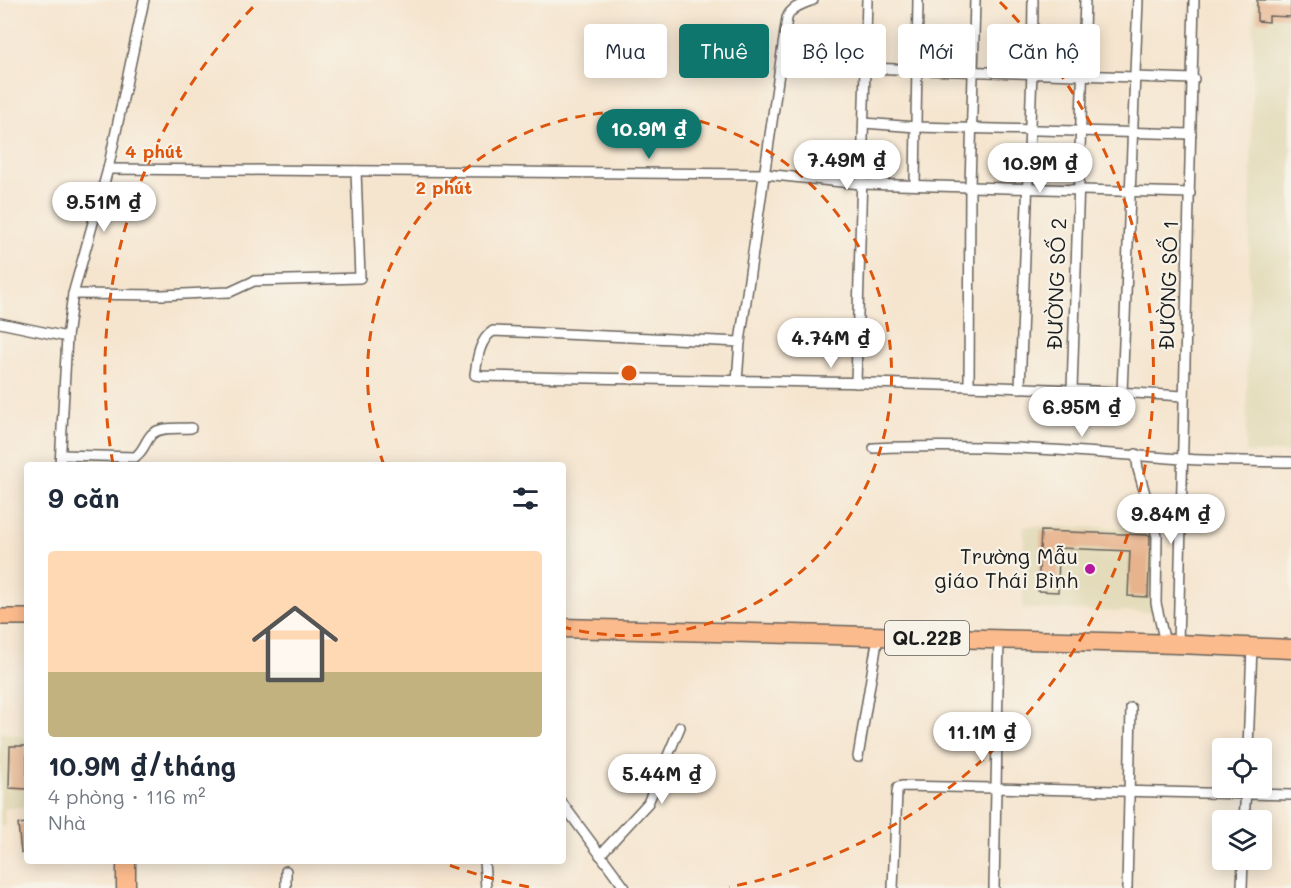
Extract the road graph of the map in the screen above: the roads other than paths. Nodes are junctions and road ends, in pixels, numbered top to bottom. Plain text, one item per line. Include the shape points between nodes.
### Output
1 (144, 0) edge
2 (813, 0) edge
3 (867, 0) edge
4 (918, 0) edge
5 (975, 0) edge
6 (1033, 0) edge
7 (1085, 0) edge
8 (1138, 0) edge
9 (1194, 0) edge
10 (793, 4) edge
11 (866, 24) edge
12 (918, 24) edge
13 (975, 24) edge
14 (1033, 24) edge
15 (1084, 24) edge
16 (1100, 75) edge
17 (1136, 76) junction
18 (865, 78) edge
19 (918, 78) edge
20 (974, 78) edge
21 (1032, 78) edge
22 (1083, 78) edge
23 (1194, 78) junction
24 (864, 123) junction
25 (916, 127) junction
26 (971, 128) junction
27 (1029, 130) junction
28 (1080, 131) junction
29 (1133, 133) junction
30 (1191, 134) junction
31 (108, 169) junction
32 (356, 171) junction
33 (764, 174) junction
34 (861, 184) junction
35 (915, 185) junction
36 (970, 186) junction
37 (1026, 188) junction
38 (1078, 189) junction
39 (1130, 191) junction
40 (1190, 194) junction
41 (73, 294) junction
42 (0, 323) edge
43 (67, 337) junction
44 (740, 342) junction
45 (737, 381) junction
46 (856, 383) junction
47 (969, 386) junction
48 (1020, 388) junction
49 (1072, 389) junction
50 (1122, 392) junction
51 (1183, 396) junction
52 (191, 428) dead end
53 (874, 448) dead end
54 (1136, 454) junction
55 (61, 455) junction
56 (1182, 459) junction
57 (60, 462) edge
58 (1291, 462) edge
59 (0, 617) edge
60 (24, 617) edge
61 (566, 628) edge
62 (878, 636) junction
63 (999, 639) junction
64 (1171, 643) junction
65 (1252, 647) junction
66 (1291, 649) edge
67 (1131, 708) dead end
68 (680, 727) dead end
69 (1248, 738) edge
70 (858, 757) dead end
71 (995, 788) junction
72 (1212, 790) edge
73 (1130, 791) junction
74 (1272, 793) edge
75 (1291, 795) edge
76 (566, 808) edge
77 (600, 855) junction
78 (126, 864) edge
79 (484, 864) edge
80 (1243, 870) edge
81 (286, 871) dead end
82 (126, 888) edge
83 (286, 888) edge
84 (486, 888) edge
85 (625, 888) edge
86 (893, 888) edge
87 (994, 888) edge
88 (1127, 888) edge
89 (1242, 888) edge

1 - 31 street
2 - 10 street
3 - 11 street
4 - 12 street
5 - 13 street
6 - 14 street
7 - 15 street, ĐƯỜNG SỐ 2
8 - 17 street
9 - 23 street, ĐƯỜNG SỐ 1
10 - 33 street
16 - 17 street
17 - 23 street
17 - 29 street
18 - 24 street
19 - 25 street
20 - 26 street
21 - 27 street
22 - 28 street, ĐƯỜNG SỐ 2
23 - 30 street, ĐƯỜNG SỐ 1
24 - 25 street
24 - 34 street
25 - 26 street
25 - 35 street
26 - 27 street
26 - 36 street
27 - 28 street
27 - 37 street
28 - 29 street
28 - 38 street, ĐƯỜNG SỐ 2
29 - 30 street
29 - 39 street
30 - 40 street, ĐƯỜNG SỐ 1
31 - 32 street
31 - 41 street
32 - 33 street
32 - 41 street via 360,278 254,282 230,292 162,296
33 - 34 street
33 - 44 street
34 - 35 street
34 - 46 street
35 - 36 street
36 - 37 street
36 - 47 street
37 - 38 street
37 - 48 street
38 - 39 street
38 - 49 street, ĐƯỜNG SỐ 2
39 - 40 street
39 - 50 street
40 - 51 street, ĐƯỜNG SỐ 1
41 - 43 street
42 - 43 street
43 - 55 street
44 - 45 street
44 - 45 street via 493,331 482,341 475,375
45 - 46 street
46 - 47 street
47 - 48 street
48 - 49 street
49 - 50 street
50 - 51 street
51 - 56 street, ĐƯỜNG SỐ 1
52 - 55 street via 163,429 152,434 135,457
53 - 54 street via 975,447
54 - 56 street
54 - 64 street via 1157,536 1157,614
55 - 57 street
56 - 58 street
56 - 64 street, ĐƯỜNG SỐ 1
59 - 60 main road
61 - 62 highway, QL.22B
62 - 63 highway, QL.22B
62 - 70 street
63 - 64 highway, QL.22B
63 - 71 street
64 - 65 highway, QL.22B
65 - 66 highway, QL.22B
65 - 69 street
67 - 73 street
68 - 77 street via 648,803
71 - 73 street
71 - 86 street via 898,787
71 - 87 street
72 - 73 street
73 - 88 street
74 - 75 street
76 - 77 street
77 - 85 street
78 - 82 highway
79 - 84 street
80 - 89 street
81 - 83 street

